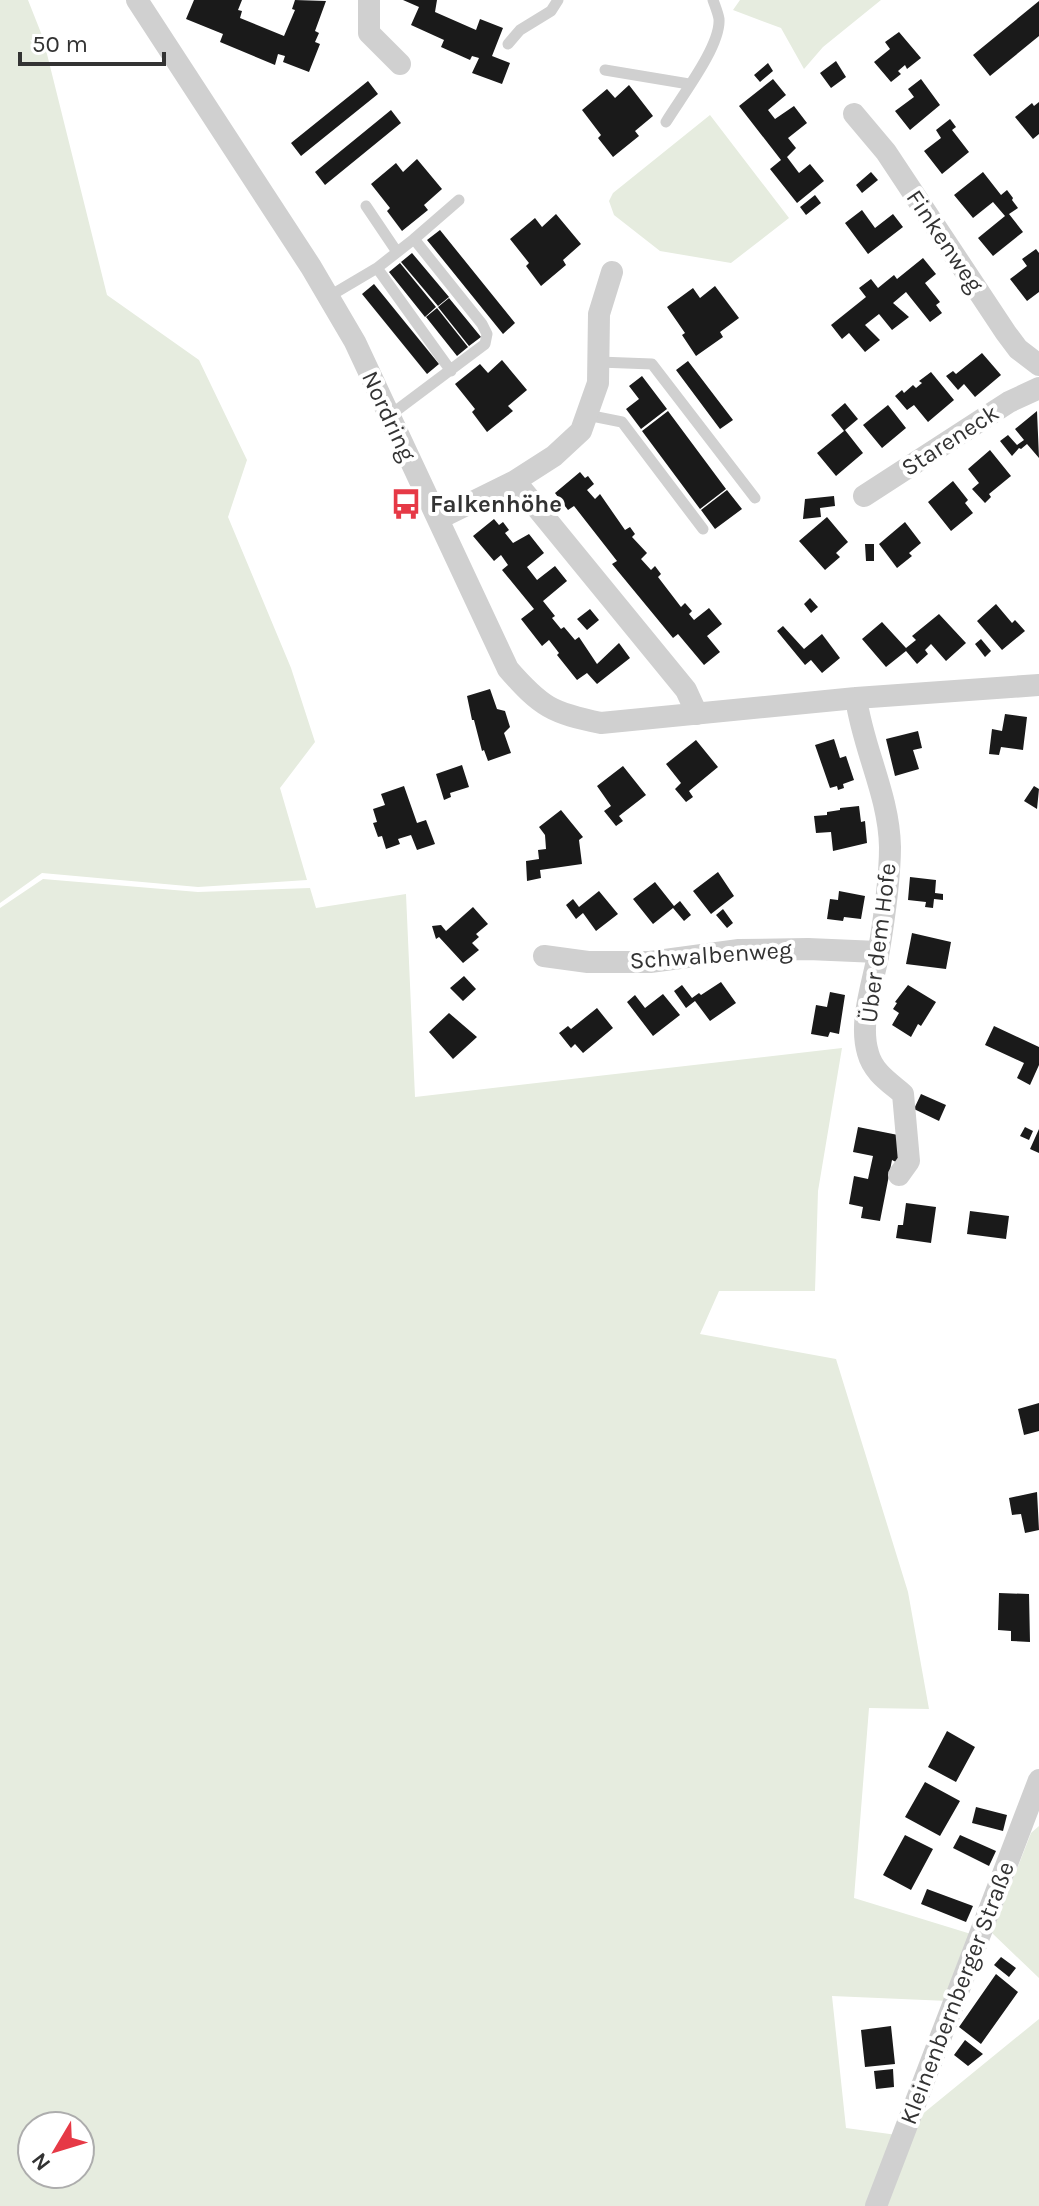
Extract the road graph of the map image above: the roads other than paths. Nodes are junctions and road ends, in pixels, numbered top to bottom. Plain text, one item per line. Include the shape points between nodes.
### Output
1 (137, 0) edge
2 (369, 0) edge
3 (558, 0) edge
4 (713, 0) edge
5 (508, 44) dead end
6 (400, 64) dead end
7 (605, 70) dead end
8 (689, 84) junction
9 (854, 114) dead end
10 (666, 122) dead end
11 (459, 200) dead end
12 (366, 206) dead end
13 (414, 239) junction
14 (397, 252) junction
15 (377, 268) junction
16 (612, 272) dead end
17 (328, 297) junction
18 (599, 362) junction
19 (1039, 365) edge
20 (451, 371) junction
21 (1039, 388) edge
22 (587, 415) junction
23 (389, 416) junction
24 (515, 481) junction
25 (864, 496) dead end
26 (755, 498) dead end
27 (438, 519) junction
28 (703, 529) dead end
29 (1039, 685) edge
30 (856, 698) junction
31 (697, 714) junction
32 (878, 952) junction
33 (544, 956) dead end
34 (899, 1175) dead end
35 (1039, 1780) edge
36 (876, 2206) edge

1 - 17 street, Nordring
2 - 6 street via 369,33
3 - 5 lane
4 - 8 lane via 717,34 706,62
7 - 8 lane
8 - 10 lane
9 - 19 street, Finkenweg via 886,152 1006,333
11 - 13 lane
12 - 14 lane
13 - 14 lane
13 - 20 lane via 487,334 485,344
14 - 15 lane
15 - 17 lane
15 - 20 lane
16 - 18 street via 599,314
17 - 23 street, Nordring
18 - 22 street
18 - 26 lane via 652,364
20 - 23 lane
21 - 25 street, Stareneck
22 - 24 street via 581,431 554,456
22 - 28 lane via 622,422
23 - 27 street, Nordring
24 - 27 street
24 - 31 street via 686,690
27 - 31 street, Nordring via 508,669 534,699 565,716 601,723
29 - 30 street, Nordring
30 - 31 street, Nordring
30 - 32 street, Über dem Hofe via 861,731 884,797 890,847
32 - 33 street, Schwalbenweg via 739,950 650,962
32 - 34 street, Über dem Hofe via 866,1017 867,1051 875,1069 903,1094 909,1161
35 - 36 street, Kleinenbernberger Straße

